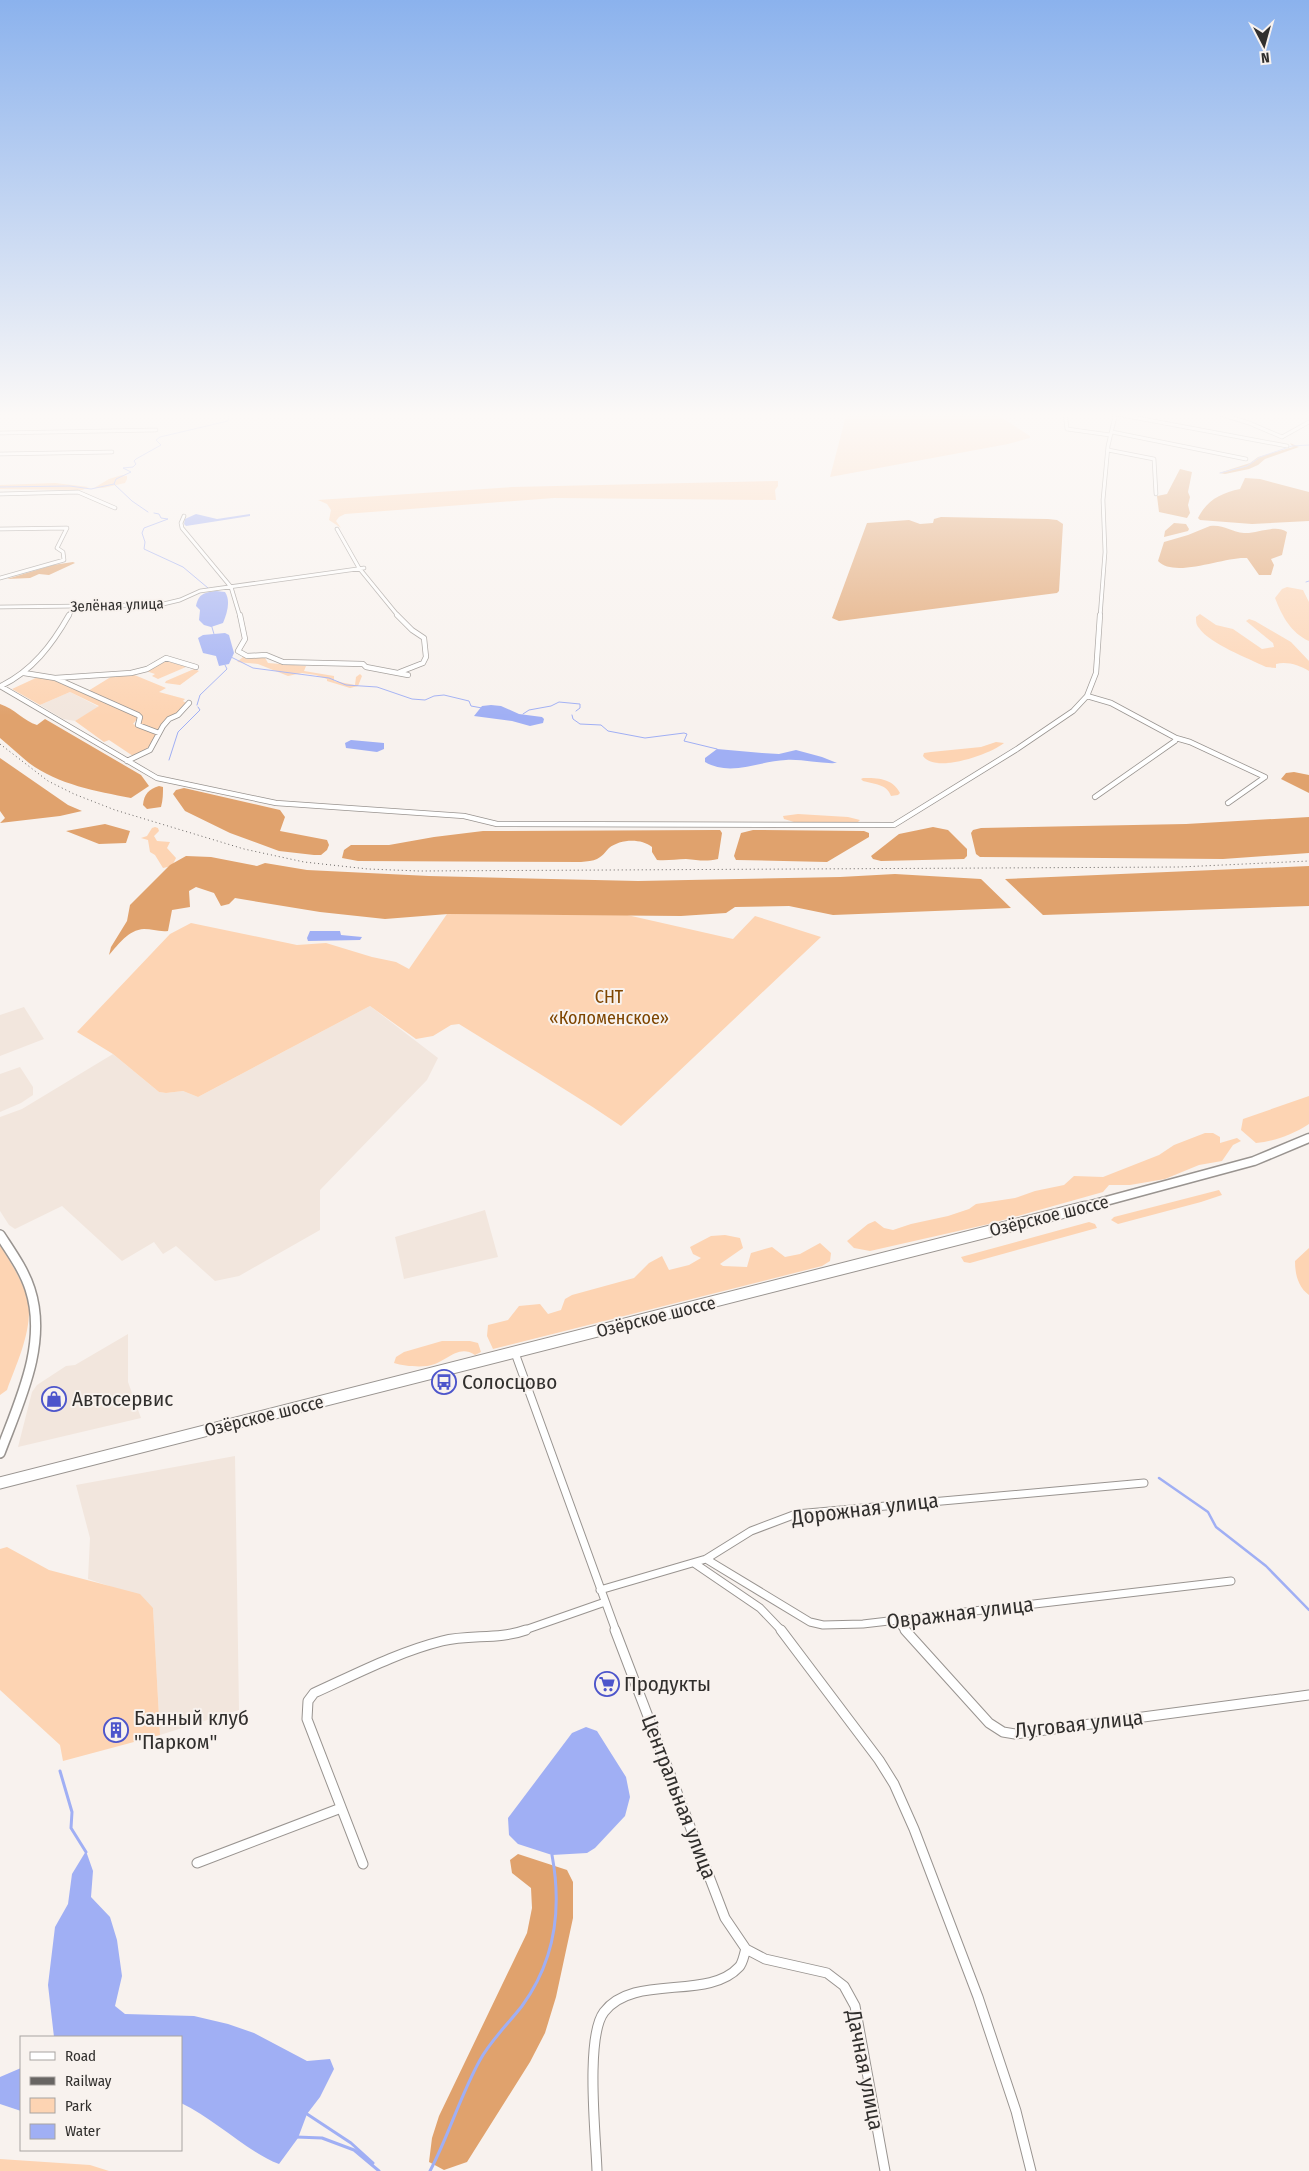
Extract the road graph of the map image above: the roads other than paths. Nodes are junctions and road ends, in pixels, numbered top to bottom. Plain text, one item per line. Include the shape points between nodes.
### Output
1 (1104, 513) edge
2 (184, 516) dead end
3 (0, 529) edge
4 (337, 529) dead end
5 (362, 568) junction
6 (0, 578) edge
7 (231, 587) junction
8 (0, 607) edge
9 (74, 607) junction
10 (196, 667) dead end
11 (398, 672) junction
12 (24, 673) junction
13 (408, 675) dead end
14 (55, 678) junction
15 (0, 686) edge
16 (1087, 696) junction
17 (189, 703) dead end
18 (159, 733) junction
19 (1176, 738) junction
20 (127, 761) junction
21 (1095, 797) dead end
22 (1228, 803) dead end
23 (1309, 1138) edge
24 (0, 1235) edge
25 (515, 1353) junction
26 (0, 1453) edge
27 (0, 1483) edge
28 (1144, 1483) dead end
29 (706, 1559) junction
30 (694, 1564) junction
31 (1231, 1581) dead end
32 (600, 1590) junction
33 (605, 1602) junction
34 (896, 1620) junction
35 (1309, 1695) edge
36 (341, 1808) junction
37 (197, 1863) dead end
38 (363, 1864) dead end
39 (746, 1949) junction
40 (597, 2171) edge
41 (884, 2171) edge
42 (1031, 2171) edge

1 - 16 street via 1105,552 1096,673
2 - 7 street via 182,528
3 - 6 street via 67,528 57,548 63,552 64,560
4 - 5 street via 344,545
5 - 7 street, Зелёная улица
5 - 11 street via 383,600 411,630 424,638 426,657 423,663
7 - 9 street, Зелёная улица via 200,591 159,605
7 - 11 street via 244,629 245,639 239,653 266,655 283,662 363,664
8 - 9 street, Зелёная улица
9 - 12 street via 54,639
10 - 14 street via 166,658 147,669 131,673
11 - 13 street
12 - 14 street
12 - 15 street
14 - 18 street via 138,715 138,726
15 - 20 street
16 - 19 street via 1111,702
16 - 20 street via 1073,711 1017,749 887,827 497,824 464,816 276,803 157,778
17 - 18 street via 169,719
18 - 20 street via 150,750
19 - 21 street
19 - 22 street via 1265,777
23 - 25 main road, Озёрское шоссе via 1254,1160 1152,1189
24 - 26 main road via 30,1288 36,1326 30,1363
25 - 27 main road, Озёрское шоссе
25 - 32 street, Центральная улица
28 - 29 street, Дорожная улица via 796,1514 751,1531
29 - 30 street, Дорожная улица
29 - 34 street, Овражная улица via 810,1622 839,1625
30 - 32 street, Дорожная улица
30 - 42 street via 760,1608 776,1623 894,1784 978,1997 1016,2111
31 - 34 street, Овражная улица
32 - 33 street, Центральная улица
33 - 36 street via 512,1635 444,1640 314,1693 308,1701 306,1719
33 - 39 street, Центральная улица via 725,1918
34 - 35 street, Луговая улица via 1003,1732 1015,1734
36 - 37 street
36 - 38 street
39 - 40 street via 746,1958 739,1969 725,1979 633,1993 615,2001 604,2012 597,2026 594,2060
39 - 41 street, Дачная улица via 766,1959 827,1973 844,1986 855,2006

